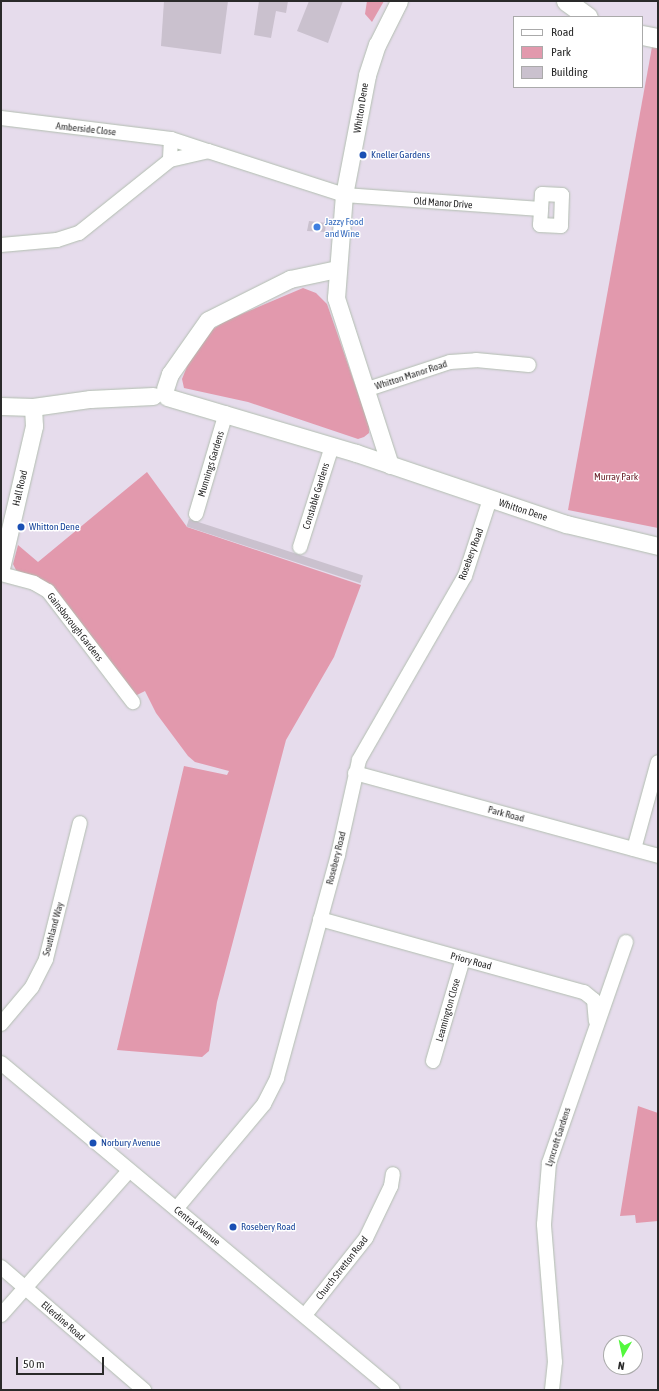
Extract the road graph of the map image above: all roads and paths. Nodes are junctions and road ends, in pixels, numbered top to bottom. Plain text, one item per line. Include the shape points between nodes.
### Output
1 (399, 1) edge
2 (566, 1) edge
3 (587, 16) edge
4 (643, 35) edge
5 (658, 38) edge
6 (1, 118) edge
7 (171, 139) junction
8 (208, 151) junction
9 (170, 160) junction
10 (344, 194) junction
11 (541, 209) dead end
12 (1, 245) edge
13 (337, 269) junction
14 (529, 365) dead end
15 (365, 390) junction
16 (161, 394) junction
17 (1, 406) edge
18 (33, 407) junction
19 (226, 413) junction
20 (332, 446) junction
21 (390, 465) junction
22 (490, 499) junction
23 (196, 514) dead end
24 (658, 546) edge
25 (300, 547) dead end
26 (1, 568) edge
27 (1, 574) edge
28 (133, 702) dead end
29 (658, 762) edge
30 (355, 774) junction
31 (80, 823) dead end
32 (634, 849) junction
33 (658, 856) edge
34 (320, 919) junction
35 (626, 942) dead end
36 (463, 959) junction
37 (1, 1024) edge
38 (596, 1026) junction
39 (434, 1061) dead end
40 (1, 1063) edge
41 (128, 1172) junction
42 (393, 1174) dead end
43 (176, 1208) junction
44 (1, 1267) edge
45 (25, 1288) junction
46 (1, 1315) edge
47 (305, 1315) junction
48 (144, 1390) edge
49 (393, 1390) edge
50 (552, 1390) edge

1 - 10 street, Whitton Dene via 377,45 367,75
2 - 3 main road
4 - 5 main road
6 - 7 street, Amberside Close
7 - 8 street, Amberside Close
7 - 9 street
8 - 9 street
8 - 10 street
9 - 12 street via 80,233 57,240
10 - 11 street, Old Manor Drive
10 - 13 street, Whitton Dene
13 - 15 street, Whitton Dene via 336,298
13 - 16 street via 290,279 208,320 170,374
14 - 15 street, Whitton Manor Road via 476,360 450,362
15 - 21 street, Whitton Dene
16 - 18 street, Whitton Dene via 90,399
16 - 19 street, Whitton Dene
17 - 18 street, Whitton Dene
18 - 26 street, Hall Road via 34,426
19 - 20 street, Whitton Dene
19 - 23 street, Munnings Gardens
20 - 21 street, Whitton Dene
20 - 25 street, Constable Gardens
21 - 22 street, Whitton Dene
22 - 24 street, Whitton Dene via 584,529
22 - 30 street, Rosebery Road via 465,576 359,760
27 - 28 street, Gainsborough Gardens via 34,583 48,591
29 - 32 street
30 - 32 street, Park Road
30 - 34 street, Rosebery Road via 338,855
31 - 37 street, Southland Way via 46,958 32,987
32 - 33 street, Park Road
34 - 36 street, Priory Road
34 - 43 street, Rosebery Road via 277,1078 264,1104
35 - 38 street, Lyncroft Gardens
36 - 38 street, Priory Road via 584,992 594,1000
36 - 39 street, Leamington Close
38 - 50 street, Lyncroft Gardens via 549,1163 544,1196 555,1362
40 - 41 street, Central Avenue
41 - 43 street, Central Avenue
41 - 45 street
42 - 47 street, Church Stretton Road via 391,1186 366,1238
43 - 47 street, Central Avenue
44 - 45 street, Ellerdine Road
45 - 46 street
45 - 48 street, Ellerdine Road
47 - 49 street, Central Avenue

